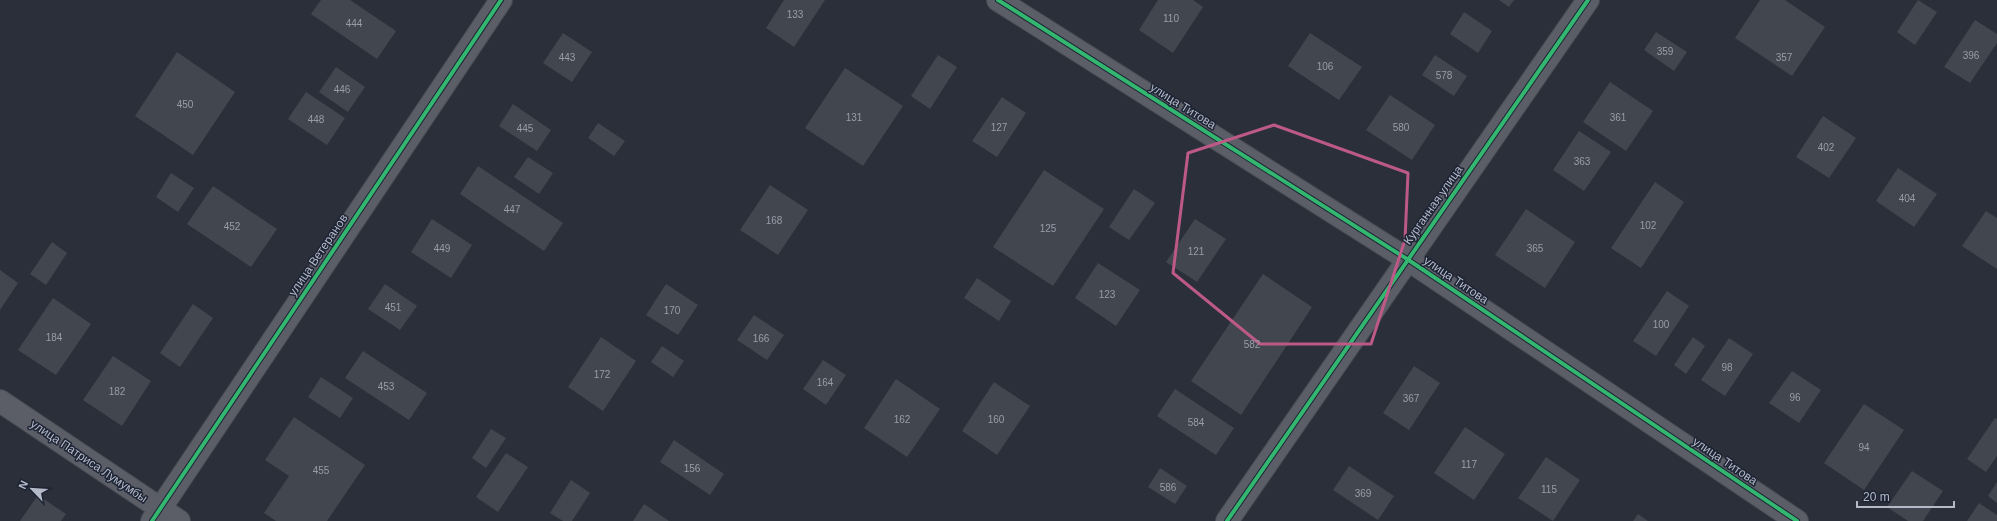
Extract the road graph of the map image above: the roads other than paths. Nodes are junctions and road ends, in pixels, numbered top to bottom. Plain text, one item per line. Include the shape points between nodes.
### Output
1 (501, 0) edge
2 (998, 0) edge
3 (1588, 0) edge
4 (1407, 259) junction
5 (0, 401) edge
6 (156, 515) edge
7 (179, 521) edge
8 (1228, 521) edge
9 (1797, 521) edge

1 - 6 street, улица Ветеранов
2 - 4 street, улица Титова
3 - 4 street, Курганная улица
4 - 8 street, Курганная улица
4 - 9 street, улица Титова
5 - 6 street, улица Патриса Лумумбы
6 - 7 street, улица Патриса Лумумбы

